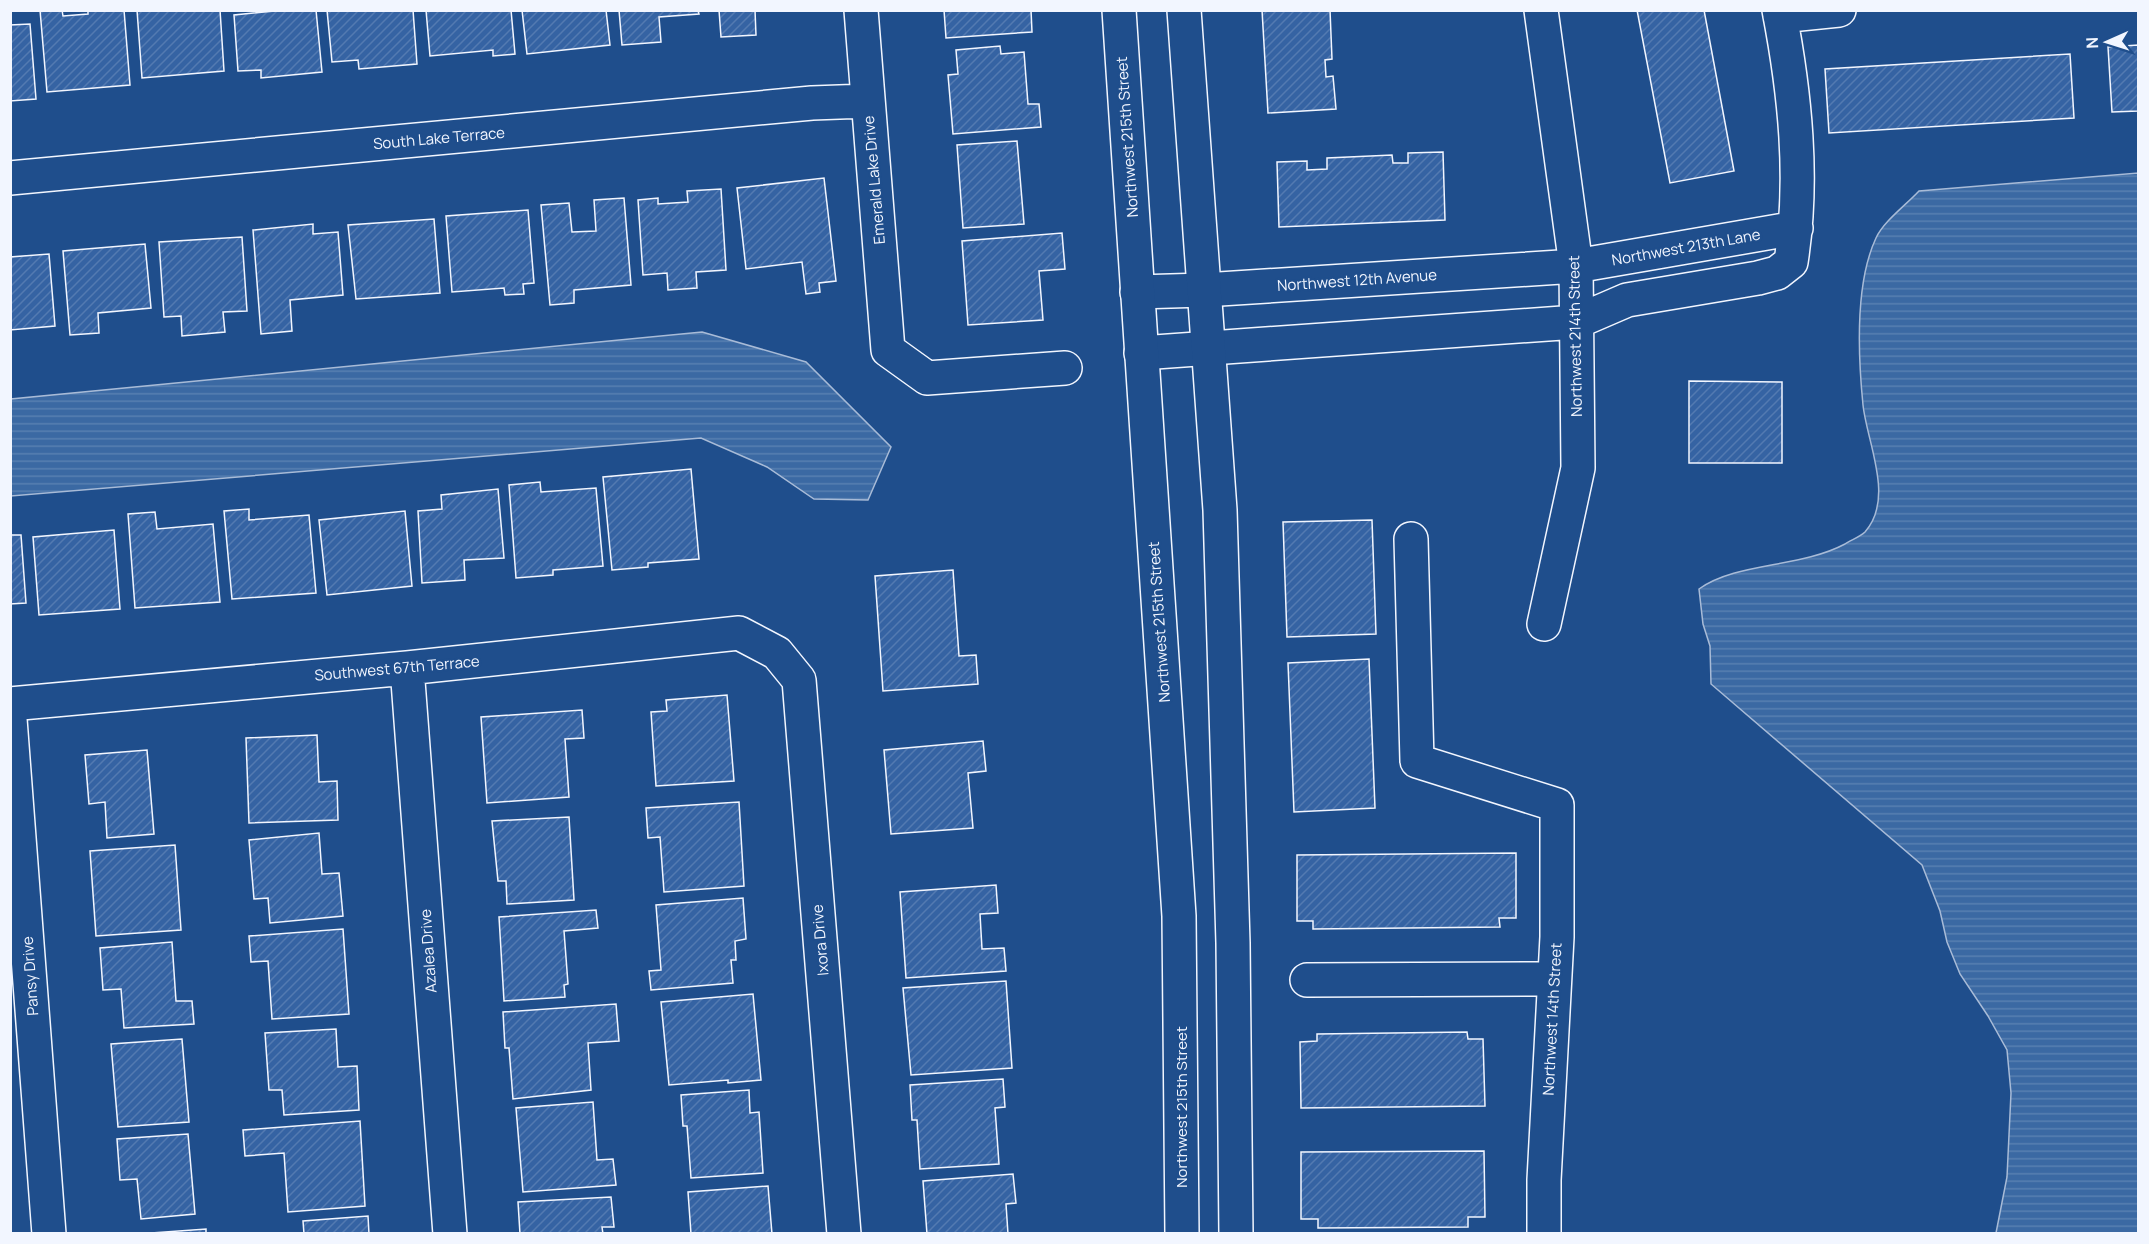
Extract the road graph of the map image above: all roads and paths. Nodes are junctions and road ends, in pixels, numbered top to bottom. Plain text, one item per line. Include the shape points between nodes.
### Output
1 (861, 10) edge
2 (1119, 10) edge
3 (1184, 10) edge
4 (1541, 10) edge
5 (1839, 10) edge
6 (1780, 13) edge
7 (867, 101) junction
8 (10, 178) edge
9 (1796, 228) junction
10 (1576, 266) junction
11 (1204, 290) junction
12 (1137, 292) junction
13 (1576, 322) junction
14 (1208, 349) junction
15 (1141, 353) junction
16 (1065, 368) dead end
17 (1411, 539) dead end
18 (1544, 624) dead end
19 (777, 654) joint
20 (406, 668) junction
21 (10, 704) edge
22 (10, 719) edge
23 (1554, 979) junction
24 (1307, 980) dead end
25 (49, 1233) edge
26 (450, 1233) edge
27 (844, 1233) edge
28 (1182, 1233) edge
29 (1236, 1233) edge
30 (1544, 1233) edge

1 - 7 street, Emerald Lake Drive
2 - 12 street, Northwest 215th Street
3 - 11 street
4 - 10 street, Northwest 214th Street
5 - 6 street
6 - 9 street via 1798,155
7 - 8 street, South Lake Terrace via 788,105
7 - 16 street, Emerald Lake Drive via 888,350 927,378
9 - 10 street, Northwest 213th Lane
9 - 13 street via 1791,262 1777,273 1627,300
10 - 11 street, Northwest 12th Avenue
10 - 13 street, Northwest 214th Street
11 - 12 street, Northwest 12th Avenue
11 - 14 street
12 - 15 street, Northwest 215th Street
13 - 14 street
13 - 18 street, Northwest 214th Street via 1578,468
14 - 15 street
14 - 29 street via 1220,521 1233,944
15 - 28 street, Northwest 215th Street via 1179,916
17 - 23 street, Northwest 14th Street via 1417,761 1557,805
19 - 20 street, Southwest 67th Terrace via 739,633
19 - 27 street, Ixora Drive via 799,680
20 - 21 street, Southwest 67th Terrace
20 - 26 street, Azalea Drive
22 - 25 street, Pansy Drive
23 - 24 street
23 - 30 street, Northwest 14th Street

